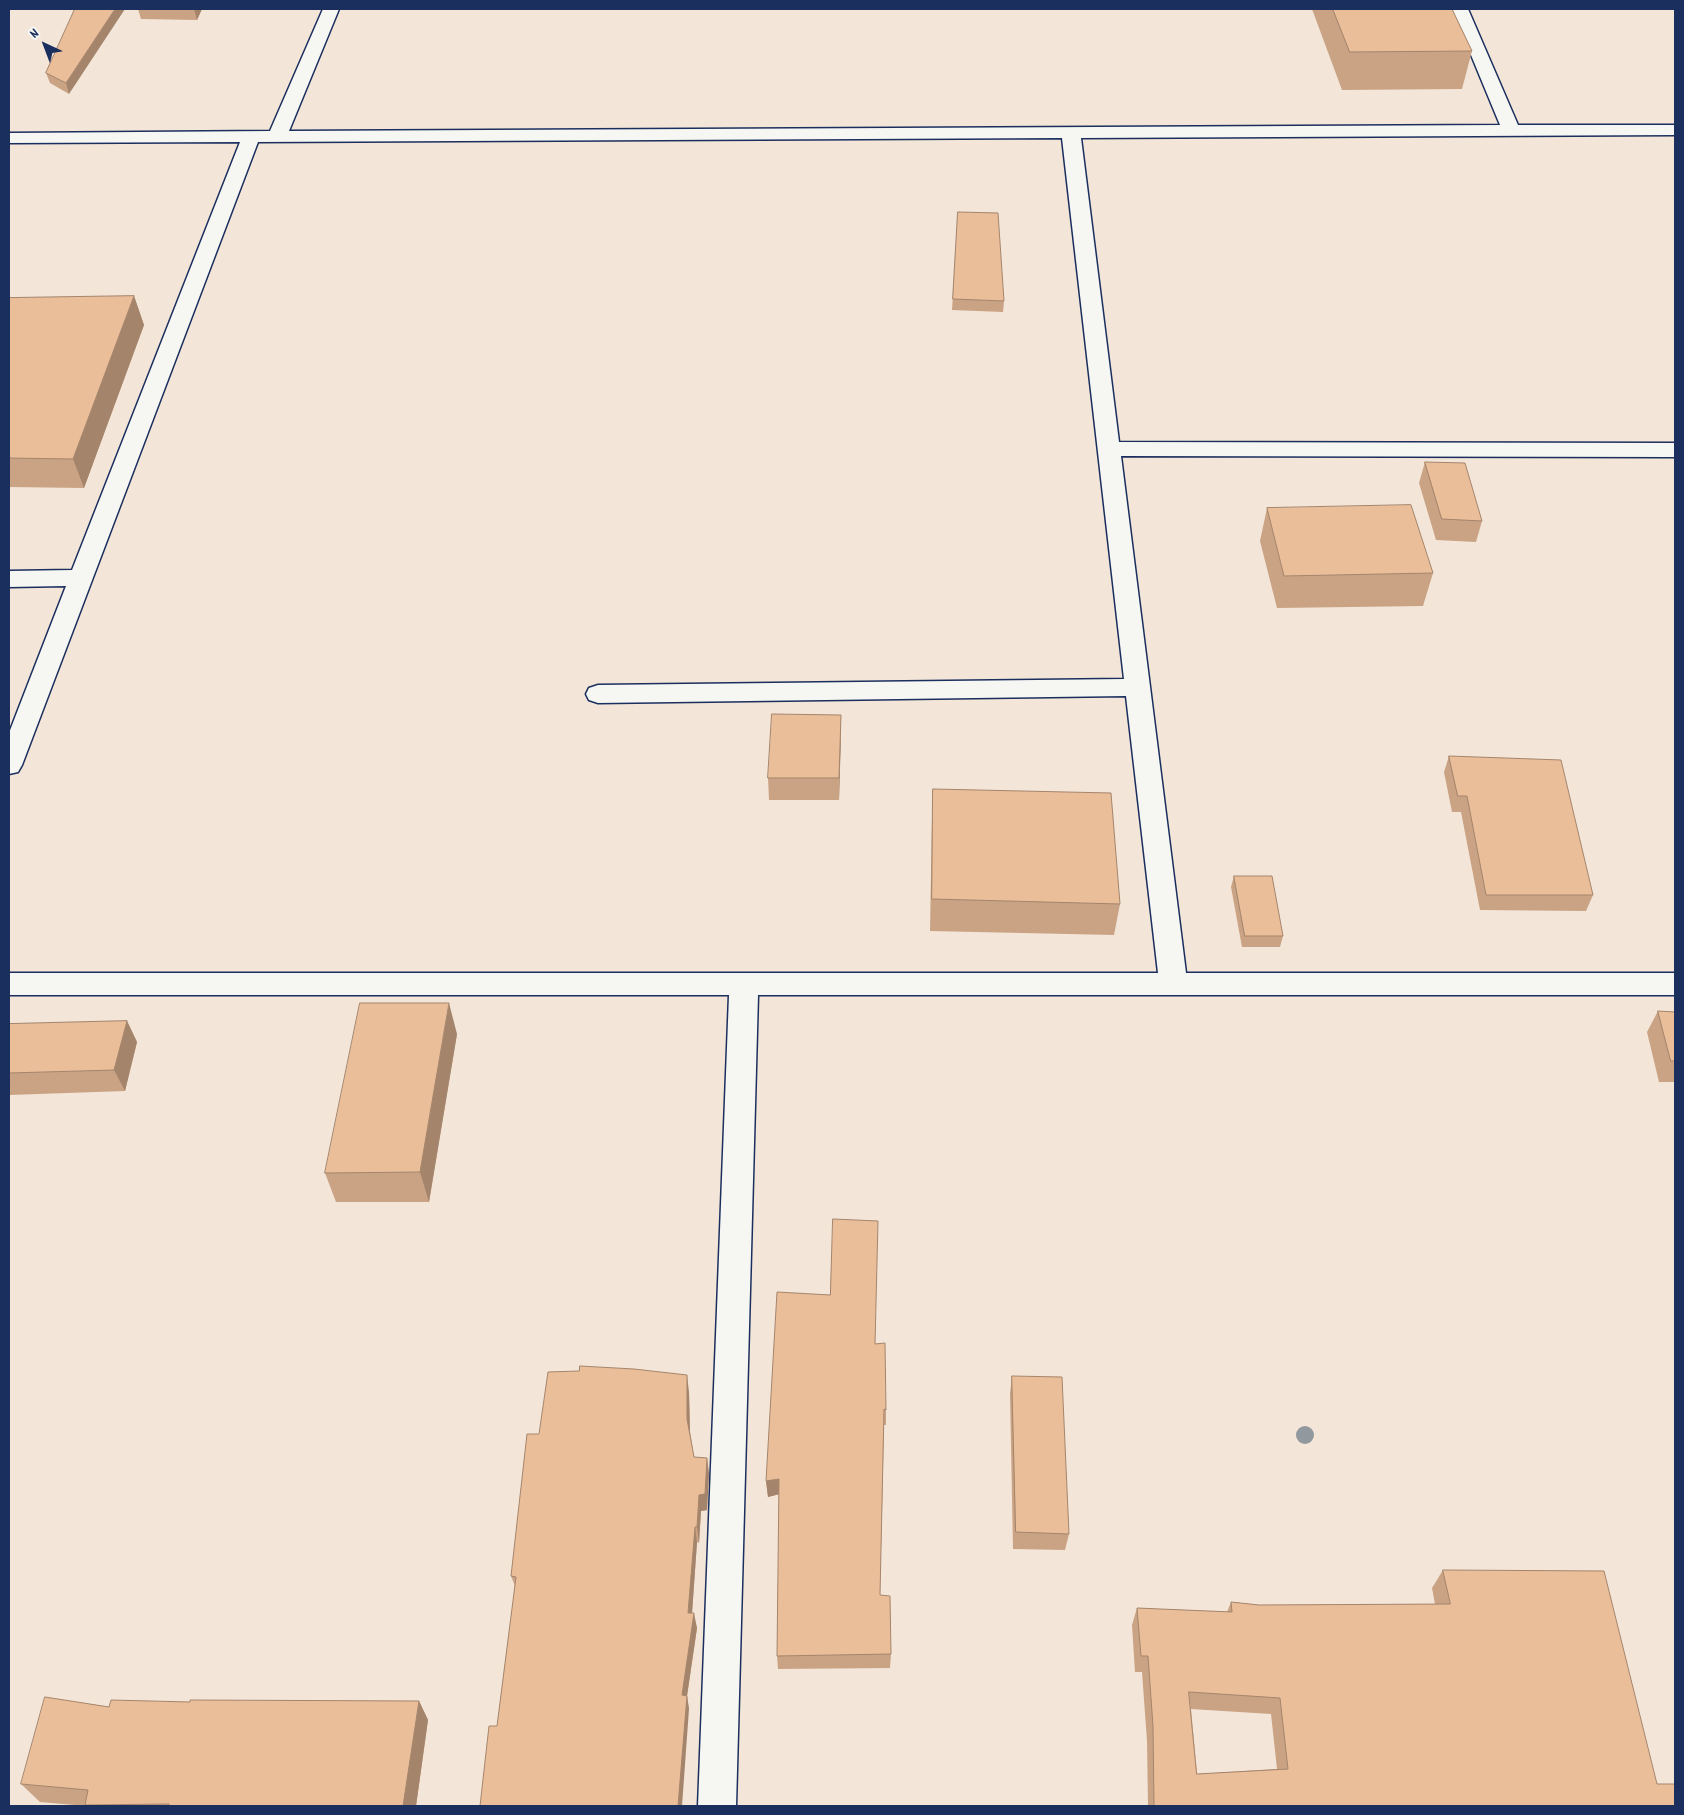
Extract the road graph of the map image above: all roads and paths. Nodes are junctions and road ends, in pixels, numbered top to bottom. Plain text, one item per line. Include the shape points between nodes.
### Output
1 (331, 9) edge
2 (1460, 9) edge
3 (1675, 130) edge
4 (1512, 132) junction
5 (1071, 134) junction
6 (9, 138) edge
7 (250, 138) junction
8 (276, 138) junction
9 (1109, 449) junction
10 (1675, 450) edge
11 (80, 578) junction
12 (9, 579) edge
13 (1138, 687) junction
14 (598, 694) dead end
15 (9, 765) edge
16 (9, 984) edge
17 (744, 984) junction
18 (1173, 984) junction
19 (1675, 984) edge
20 (717, 1806) edge

1 - 8 street
2 - 4 street
3 - 4 street
4 - 5 street
5 - 8 street
5 - 9 street
6 - 7 street
7 - 8 street
7 - 11 street
9 - 10 street
9 - 13 street
11 - 12 street
11 - 15 street
13 - 14 street
13 - 18 street
16 - 17 street
17 - 18 street
17 - 20 street
18 - 19 street

